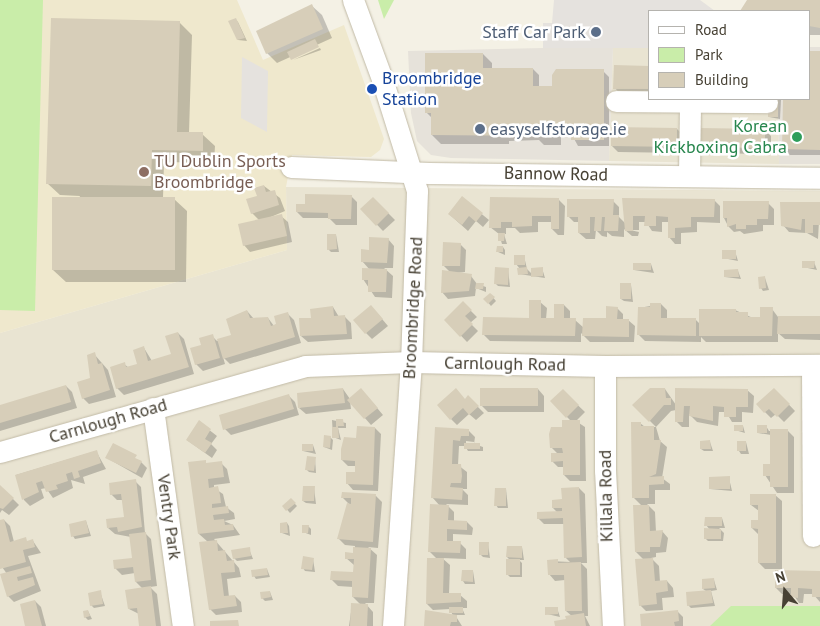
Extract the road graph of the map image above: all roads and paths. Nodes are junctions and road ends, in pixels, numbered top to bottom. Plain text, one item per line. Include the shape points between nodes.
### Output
1 (353, 0) edge
2 (616, 101) dead end
3 (690, 101) junction
4 (767, 102) dead end
5 (291, 167) dead end
6 (413, 172) junction
7 (689, 176) junction
8 (820, 178) edge
9 (411, 362) junction
10 (816, 365) edge
11 (605, 366) junction
12 (153, 408) junction
13 (0, 452) edge
14 (813, 536) dead end
15 (183, 626) edge
16 (393, 626) edge
17 (613, 626) edge

1 - 6 street, Broombridge Road
2 - 3 street
3 - 4 street
3 - 7 street
5 - 6 street, Bannow Road
6 - 7 street, Bannow Road
6 - 9 street, Broombridge Road via 417,213
7 - 8 street, Bannow Road
9 - 11 street, Carnlough Road
9 - 12 street, Carnlough Road via 305,366
9 - 16 street, Broombridge Road
10 - 11 street, Carnlough Road
10 - 14 street, Carnlough Road
11 - 17 street, Killala Road via 605,480
12 - 13 street, Carnlough Road
12 - 15 street, Ventry Park

